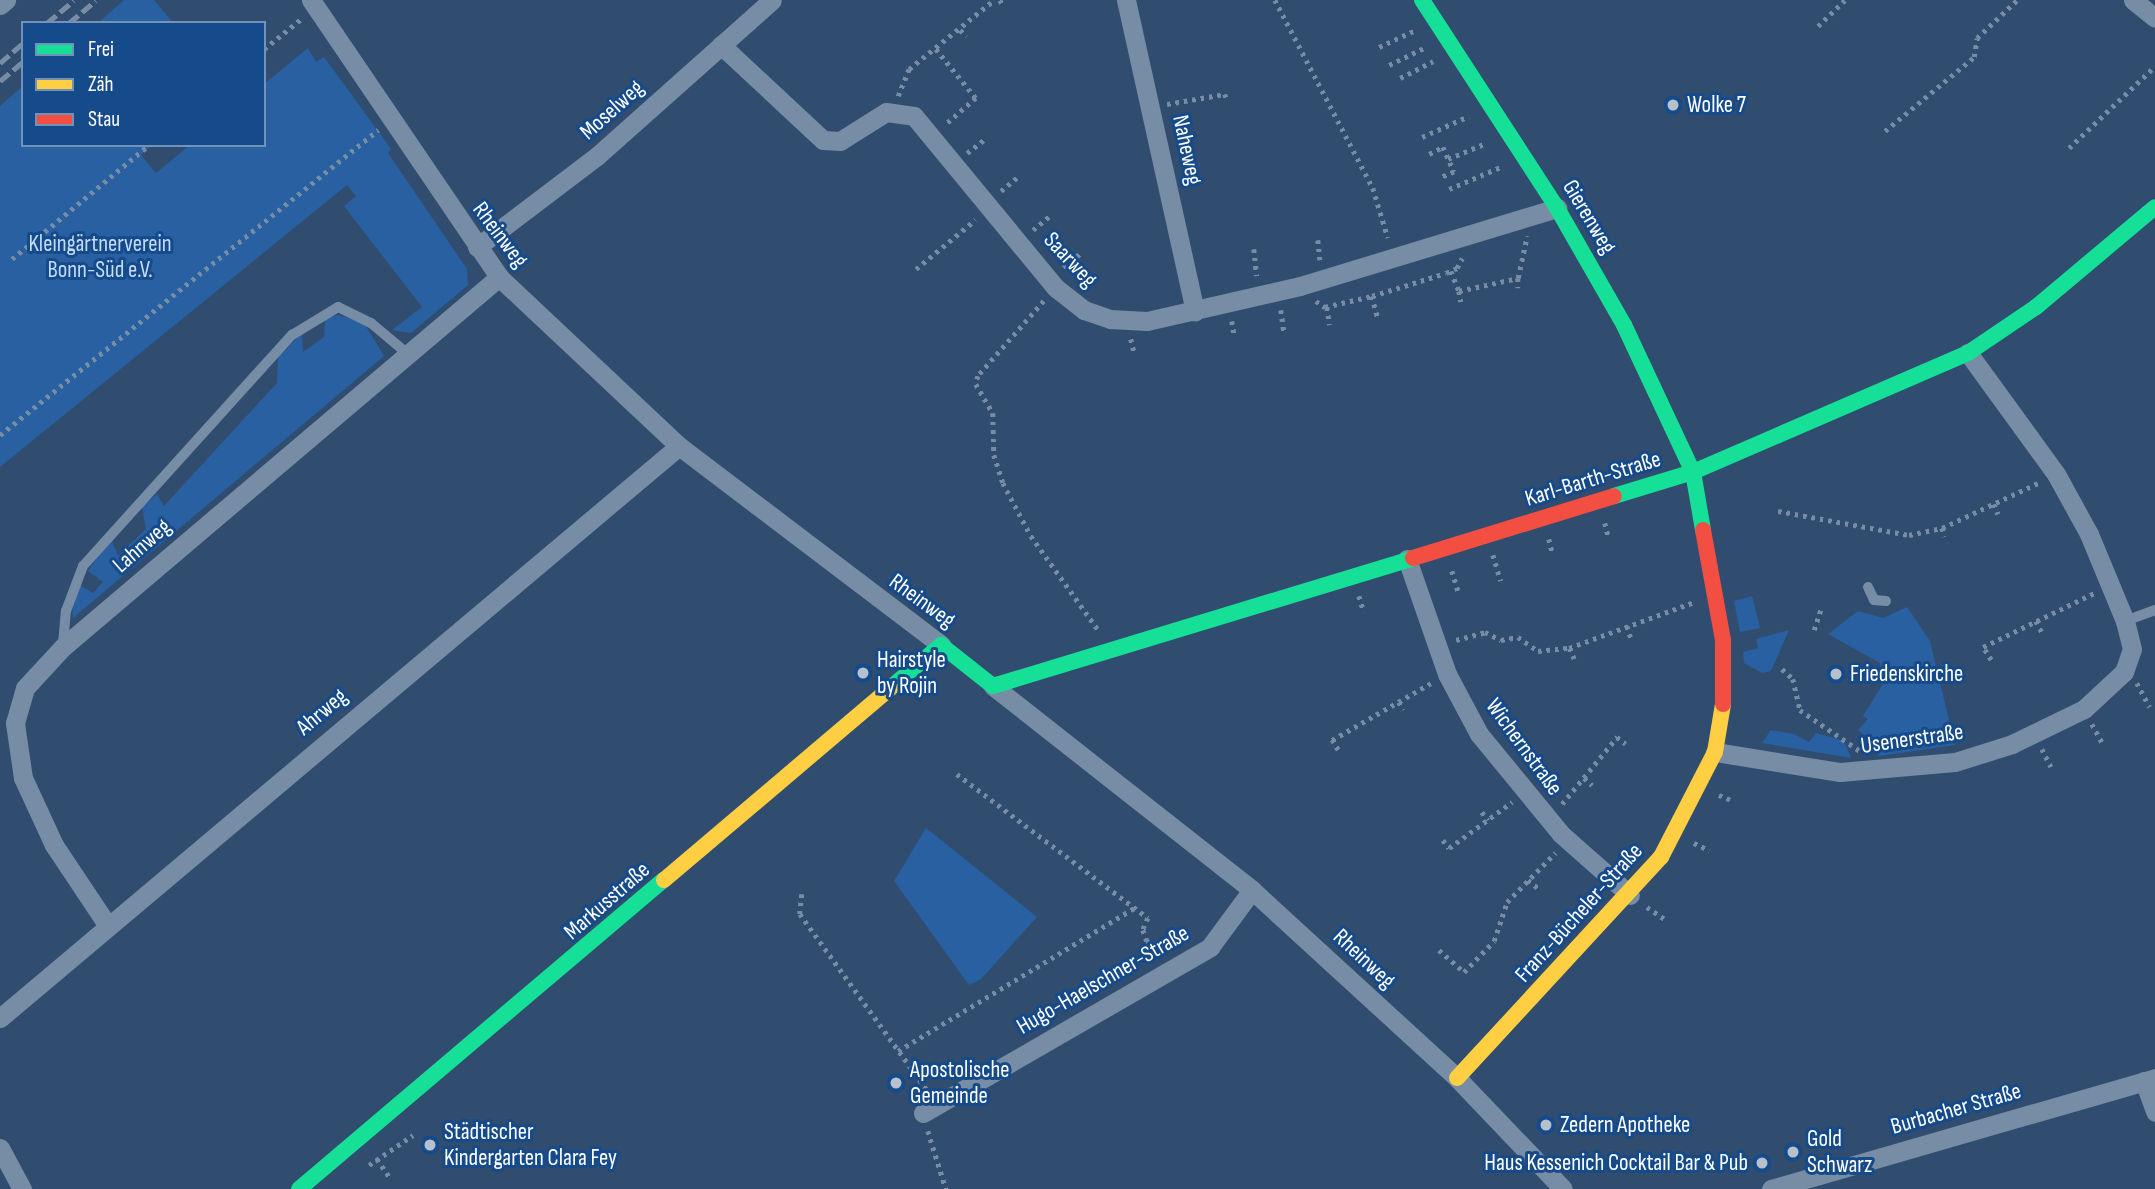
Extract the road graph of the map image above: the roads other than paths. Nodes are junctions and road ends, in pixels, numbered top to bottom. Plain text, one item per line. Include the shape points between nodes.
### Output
1 (6, 0) edge
2 (772, 0) edge
3 (1126, 0) edge
4 (1422, 0) edge
5 (2133, 0) edge
6 (313, 4) edge
7 (0, 5) edge
8 (2155, 18) edge
9 (721, 45) junction
10 (2155, 207) edge
11 (1557, 208) junction
12 (477, 247) junction
13 (499, 277) junction
14 (1195, 311) junction
15 (1968, 353) junction
16 (408, 354) junction
17 (679, 446) junction
18 (1693, 471) junction
19 (1407, 559) junction
20 (1867, 587) dead end
21 (1886, 601) dead end
22 (2155, 610) edge
23 (2125, 621) junction
24 (941, 645) junction
25 (63, 648) junction
26 (993, 686) junction
27 (1715, 752) junction
28 (1252, 890) junction
29 (1630, 895) junction
30 (108, 926) junction
31 (0, 1018) edge
32 (1457, 1078) junction
33 (2150, 1079) edge
34 (930, 1109) road end
35 (2155, 1112) edge
36 (0, 1148) edge
37 (22, 1189) edge
38 (299, 1189) edge
39 (1563, 1189) edge
40 (1771, 1189) edge

1 - 7 street
2 - 9 street, Moselweg
3 - 14 street, Naheweg
4 - 11 street, Gierenweg
5 - 8 street
6 - 12 street, Rheinweg
9 - 12 street, Moselweg via 597,156
9 - 14 street, Saarweg via 823,140 840,141 893,111 914,116 1056,288 1084,310 1110,319 1147,321
10 - 15 street, Karl-Barth-Straße via 2036,307
11 - 14 street, Saarweg via 1300,286
11 - 18 street, Gierenweg via 1624,325
12 - 13 street, Rheinweg
13 - 16 street, Lahnweg
13 - 17 street, Rheinweg
15 - 18 street, Karl-Barth-Straße
15 - 23 street, Usenerstraße via 2056,474 2089,534
16 - 25 street, Lahnweg
16 - 25 lane via 371,323 338,307 292,335 83,566 66,611
17 - 24 street, Rheinweg
17 - 30 street, Ahrweg
18 - 19 street, Karl-Barth-Straße
18 - 27 street, Franz-Bücheler-Straße via 1717,594 1724,697
19 - 26 street, Karl-Barth-Straße
19 - 29 street, Wichernstraße via 1447,674 1479,734 1549,821
20 - 21 lane via 1874,600
22 - 23 lane
23 - 27 street, Usenerstraße via 2132,649 2124,672 2084,709 2012,744 1955,762 1865,772 1770,763
24 - 26 street, Rheinweg
24 - 38 street, Markusstraße
25 - 30 street, Lahnweg via 25,688 15,723 17,756 33,805 54,845
26 - 28 street, Rheinweg
27 - 29 street, Franz-Bücheler-Straße via 1661,857
28 - 32 street, Rheinweg
28 - 34 street, Hugo-Haelschner-Straße via 1210,947
29 - 32 street, Franz-Bücheler-Straße
30 - 31 street, Ahrweg
32 - 39 street, Rheinweg
33 - 35 street
33 - 40 street, Burbacher Straße
36 - 37 street

